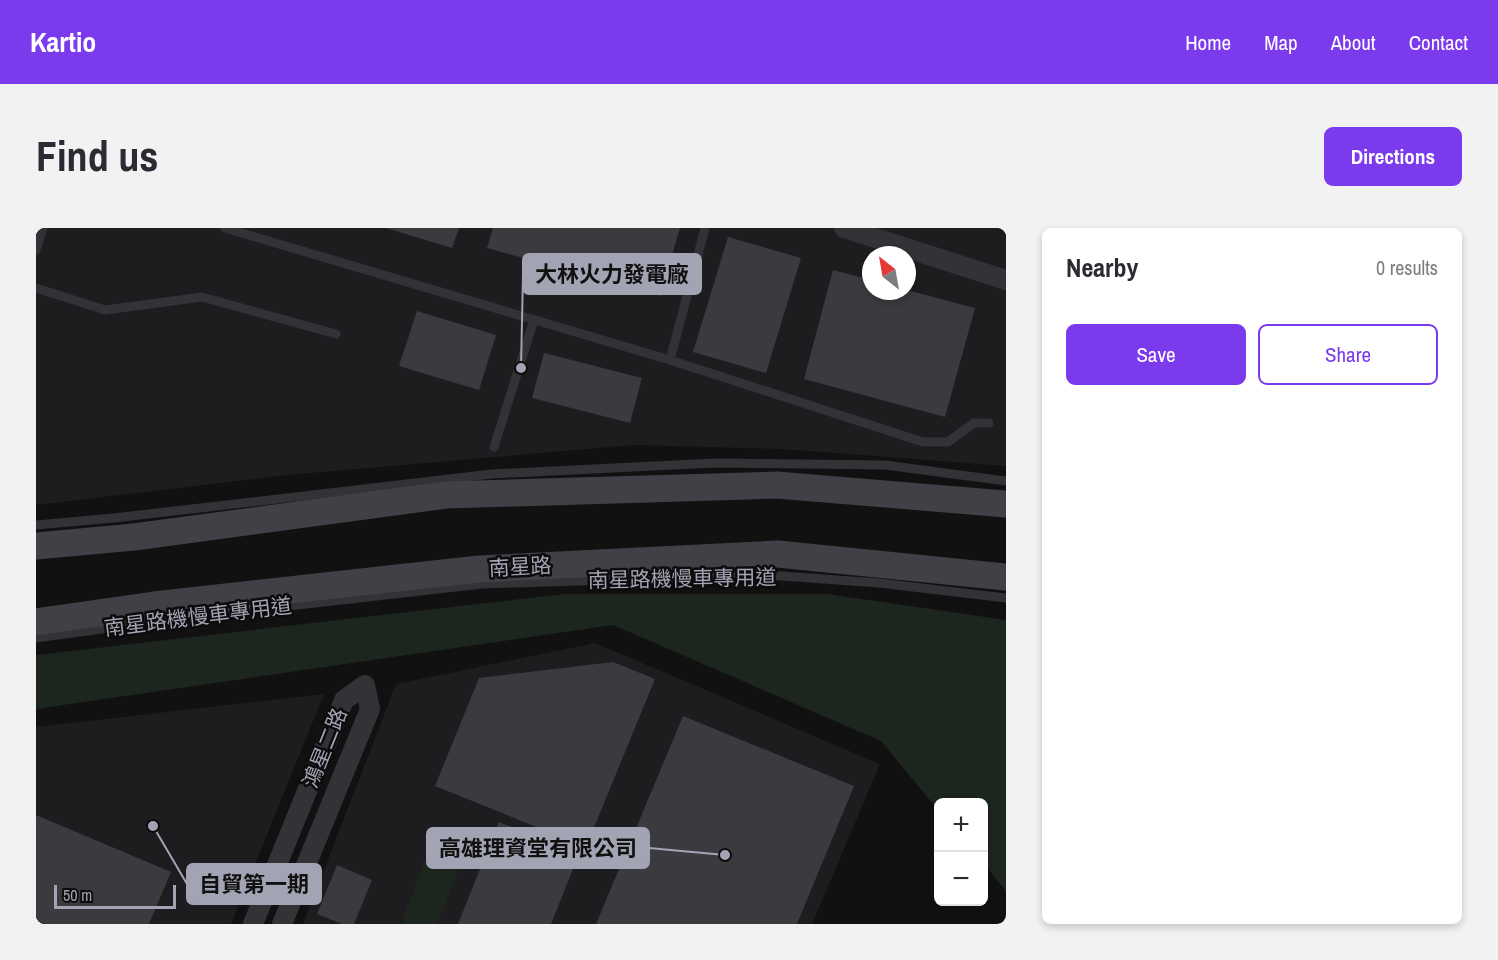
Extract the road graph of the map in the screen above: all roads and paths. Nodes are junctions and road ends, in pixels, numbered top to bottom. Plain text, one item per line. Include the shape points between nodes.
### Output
1 (43, 228) edge
2 (225, 228) edge
3 (705, 228) edge
4 (844, 228) edge
5 (36, 250) edge
6 (1006, 280) edge
7 (36, 288) edge
8 (534, 320) junction
9 (336, 334) dead end
10 (670, 360) junction
11 (989, 423) dead end
12 (494, 447) dead end
13 (1006, 481) edge
14 (1006, 504) edge
15 (36, 525) edge
16 (36, 546) edge
17 (1006, 577) edge
18 (1006, 598) edge
19 (36, 622) edge
20 (36, 638) edge
21 (254, 924) edge
22 (282, 924) edge

1 - 5 lane
2 - 8 lane
3 - 10 lane
4 - 6 street
7 - 9 lane via 105,310 202,297
8 - 10 lane
8 - 12 lane
10 - 11 lane via 923,442 948,442 974,423
13 - 15 lane via 885,465 702,464 492,474
14 - 16 street via 777,485 446,495 134,537
17 - 19 street, 南星路 via 778,554 479,569
18 - 20 lane, 南星路機慢車專用道 via 768,575 482,584
21 - 22 street, 鴻星二路 via 344,700 365,685 370,709

